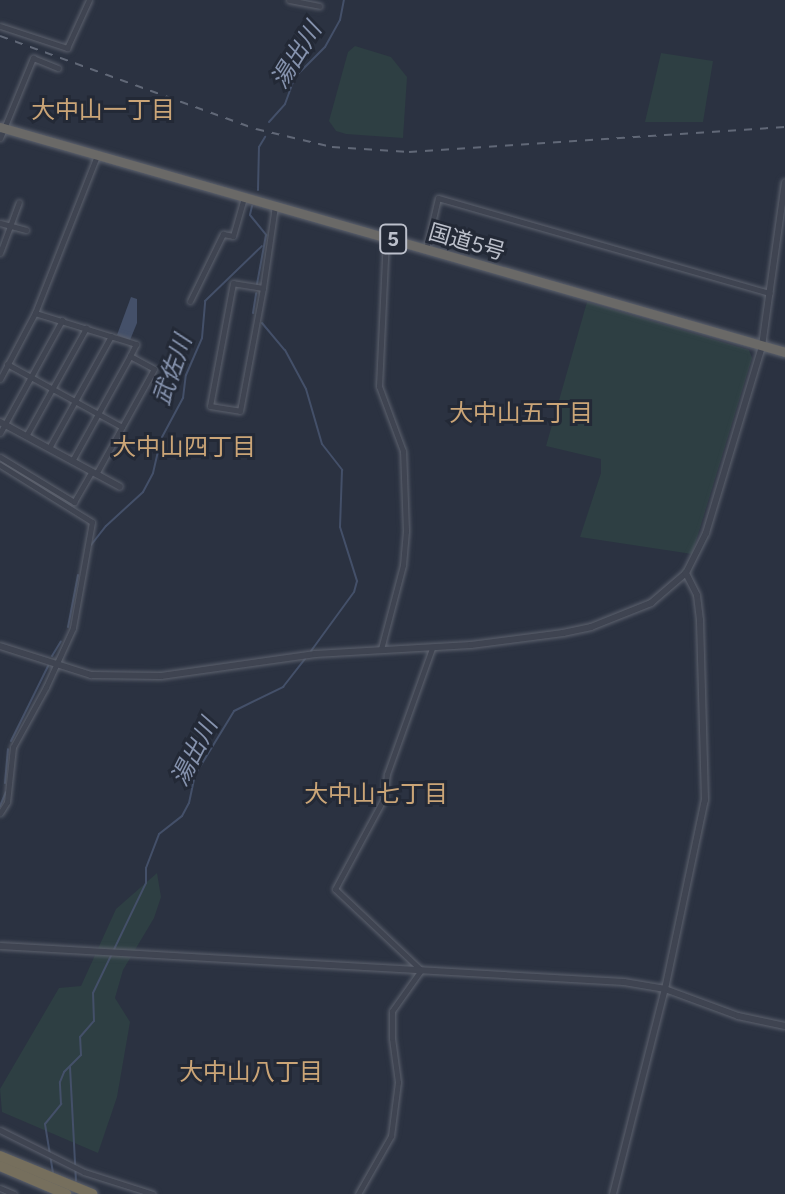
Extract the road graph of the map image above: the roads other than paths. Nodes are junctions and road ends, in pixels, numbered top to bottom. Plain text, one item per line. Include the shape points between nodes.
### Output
1 (89, 0) edge
2 (289, 0) edge
3 (319, 6) dead end
4 (0, 26) edge
5 (58, 68) dead end
6 (1, 131) edge
7 (98, 155) junction
8 (785, 183) edge
9 (244, 197) junction
10 (19, 202) dead end
11 (275, 206) junction
12 (0, 223) edge
13 (10, 226) junction
14 (26, 230) dead end
15 (386, 237) junction
16 (426, 249) junction
17 (0, 253) edge
18 (263, 288) junction
19 (770, 293) junction
20 (190, 301) dead end
21 (35, 313) junction
22 (62, 320) junction
23 (86, 328) junction
24 (111, 336) junction
25 (762, 346) junction
26 (785, 352) edge
27 (130, 356) junction
28 (7, 364) junction
29 (31, 377) junction
30 (0, 379) edge
31 (52, 388) junction
32 (75, 401) junction
33 (98, 414) junction
34 (2, 423) edge
35 (122, 427) junction
36 (0, 433) edge
37 (26, 436) junction
38 (49, 448) junction
39 (0, 457) edge
40 (72, 461) junction
41 (0, 465) edge
42 (93, 473) junction
43 (120, 487) dead end
44 (686, 573) junction
45 (0, 646) edge
46 (432, 648) junction
47 (381, 649) junction
48 (56, 664) junction
49 (0, 813) edge
50 (0, 946) edge
51 (421, 970) junction
52 (665, 989) junction
53 (785, 1026) edge
54 (0, 1130) edge
55 (0, 1156) edge
56 (0, 1166) edge
57 (17, 1169) junction
58 (0, 1188) edge
59 (14, 1194) edge
60 (66, 1194) edge
61 (92, 1194) edge
62 (153, 1194) edge
63 (358, 1194) edge
64 (613, 1194) edge

1 - 4 street via 67,48
2 - 3 street
5 - 6 street via 33,58
6 - 7 highway, 国道5号 / 5
7 - 9 highway, 国道5号 / 5
7 - 21 street
8 - 19 street
9 - 11 highway, 国道5号 / 5
9 - 20 street via 233,236 223,234
10 - 13 street
11 - 15 highway, 国道5号 / 5
11 - 18 street
12 - 13 street
13 - 14 street
13 - 17 street
15 - 16 highway, 国道5号 / 5
15 - 47 street via 379,386 403,451 406,531 403,565
16 - 19 street via 438,198
16 - 25 highway, 国道5号 / 5
18 - 18 street via 233,283 210,406 240,411
19 - 25 street
21 - 22 street
21 - 28 street
22 - 23 street
22 - 29 street
23 - 24 street
23 - 31 street
24 - 27 street via 136,344
24 - 32 street
25 - 26 highway, 国道5号 / 5
25 - 44 street via 706,533
27 - 33 street
27 - 35 street via 154,369
28 - 29 street
28 - 30 street
29 - 31 street
29 - 34 street
31 - 32 street
31 - 37 street
32 - 33 street
32 - 38 street
33 - 35 street
33 - 40 street
34 - 36 street
34 - 37 street
35 - 42 street
37 - 38 street
38 - 40 street
39 - 42 street via 74,502
40 - 42 street
41 - 48 street via 92,522 76,616
42 - 43 street
44 - 46 street via 651,603 591,627
44 - 52 street via 697,595 700,620 705,800
45 - 48 street
46 - 47 street
46 - 51 street via 387,774 384,798 335,889
47 - 48 street via 161,676 101,676
48 - 49 street via 13,747 7,802
50 - 51 street
51 - 52 street
51 - 63 street via 392,1011 398,1082 391,1136
52 - 53 street via 738,1016
52 - 64 street
54 - 62 street via 84,1172
55 - 57 highway
56 - 57 highway
57 - 60 highway
57 - 61 highway
58 - 59 street

